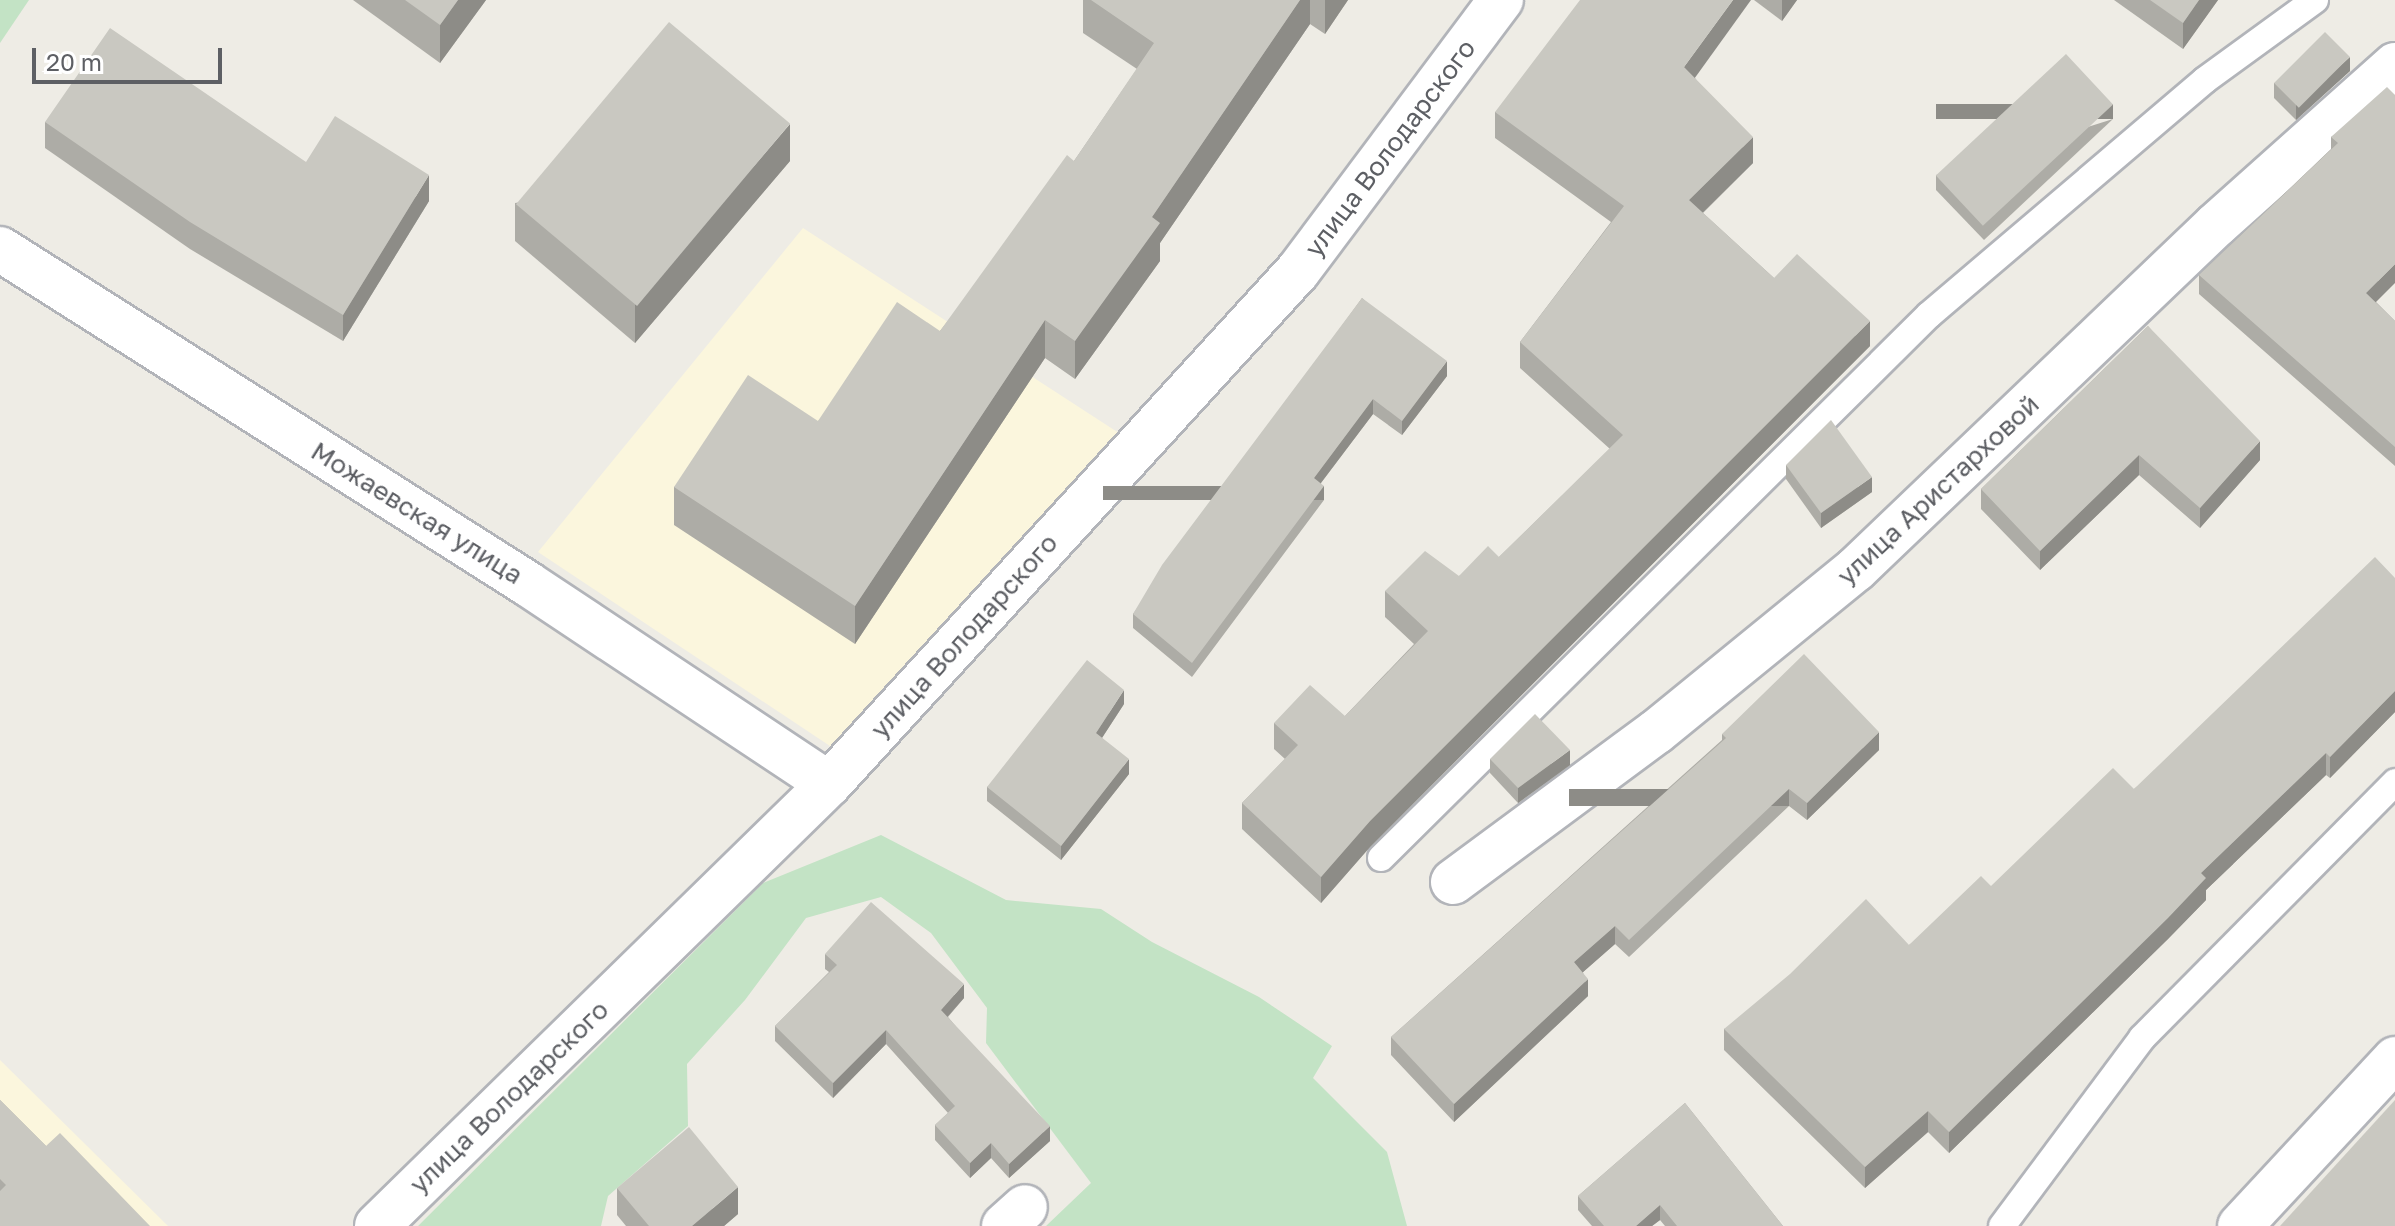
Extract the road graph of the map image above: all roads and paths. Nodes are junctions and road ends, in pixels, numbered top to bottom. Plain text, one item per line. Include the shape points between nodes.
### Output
1 (1501, 0) edge
2 (2315, 0) edge
3 (2395, 65) edge
4 (0, 249) edge
5 (2395, 782) edge
6 (829, 784) junction
7 (1381, 858) dead end
8 (1453, 882) dead end
9 (2395, 1059) edge
10 (377, 1226) edge
11 (2002, 1226) edge
12 (2240, 1226) edge

1 - 6 street, улица Володарского via 1298,271
2 - 7 lane via 2205,80 1929,315
3 - 8 street, улица Аристарховой via 2216,225 1856,569 1656,732
4 - 6 street, Можаевская улица via 528,584
5 - 11 lane via 2142,1038
6 - 10 street, улица Володарского
9 - 12 street

